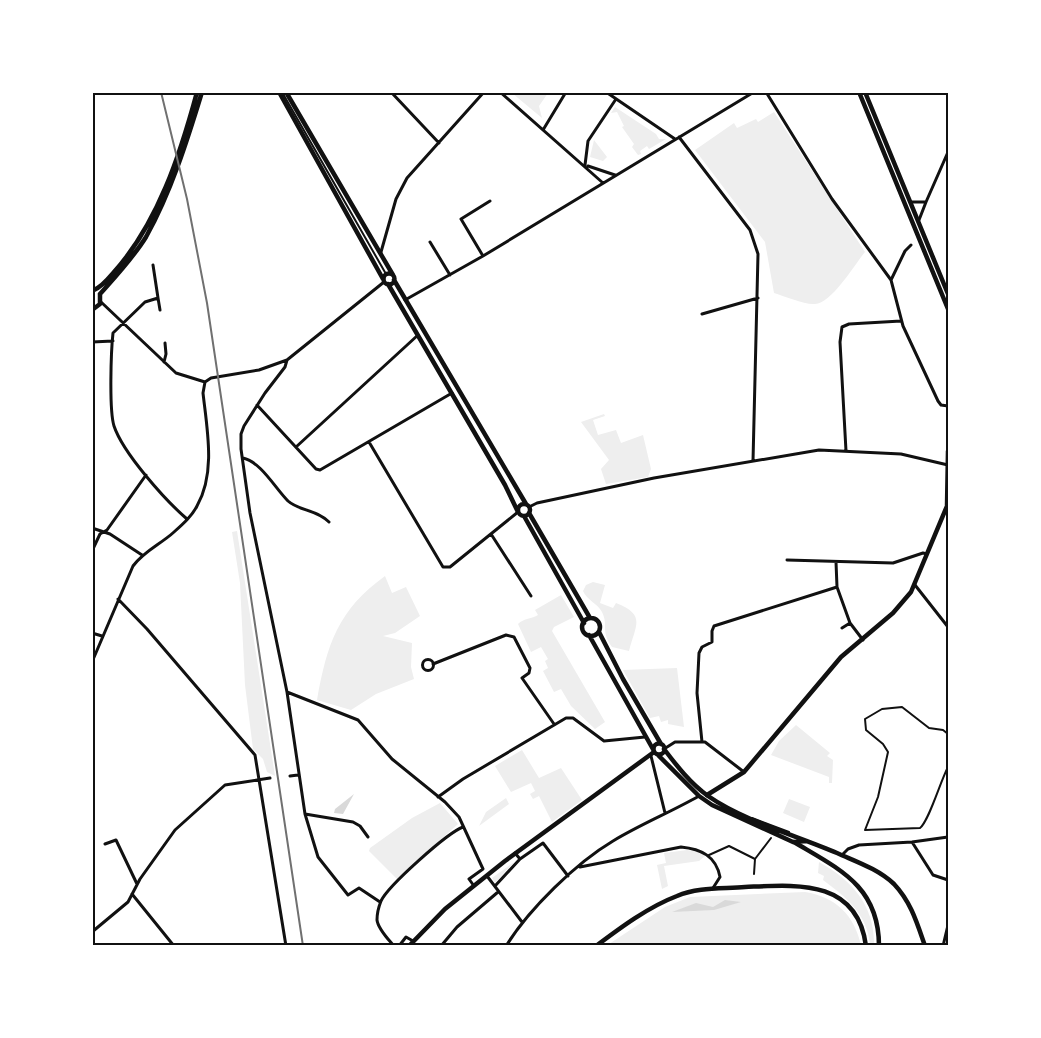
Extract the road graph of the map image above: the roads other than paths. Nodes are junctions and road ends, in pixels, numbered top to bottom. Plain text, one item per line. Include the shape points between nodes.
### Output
1 (197, 92) edge
2 (202, 92) edge
3 (280, 92) edge
4 (286, 92) edge
5 (391, 92) edge
6 (484, 92) edge
7 (500, 92) edge
8 (566, 92) edge
9 (606, 92) edge
10 (754, 92) edge
11 (766, 92) edge
12 (859, 92) edge
13 (865, 92) edge
14 (616, 99) junction
15 (543, 130) junction
16 (677, 138) junction
17 (439, 143) junction
18 (948, 152) edge
19 (314, 158) junction
20 (323, 165) junction
21 (585, 165) junction
22 (615, 175) junction
23 (170, 179) junction
24 (603, 183) junction
25 (490, 202) dead end
26 (912, 202) junction
27 (926, 202) junction
28 (920, 220) junction
29 (430, 242) dead end
30 (911, 245) dead end
31 (381, 252) junction
32 (483, 256) junction
33 (152, 265) dead end
34 (386, 274) junction
35 (450, 275) junction
36 (394, 278) junction
37 (891, 280) junction
38 (385, 282) junction
39 (93, 289) edge
40 (100, 294) junction
41 (948, 294) edge
42 (158, 298) junction
43 (758, 298) junction
44 (405, 300) junction
45 (101, 302) junction
46 (948, 309) edge
47 (92, 310) edge
48 (160, 310) dead end
49 (702, 314) dead end
50 (901, 321) junction
51 (123, 323) junction
52 (418, 334) junction
53 (112, 341) junction
54 (92, 342) edge
55 (165, 343) dead end
56 (287, 360) junction
57 (164, 362) junction
58 (205, 382) junction
59 (452, 393) junction
60 (257, 405) junction
61 (948, 406) edge
62 (369, 442) junction
63 (296, 447) junction
64 (846, 451) junction
65 (948, 451) edge
66 (243, 458) junction
67 (753, 460) junction
68 (948, 465) edge
69 (146, 474) junction
70 (527, 505) junction
71 (948, 506) edge
72 (518, 512) junction
73 (529, 513) junction
74 (524, 516) junction
75 (187, 519) junction
76 (329, 522) dead end
77 (92, 528) edge
78 (104, 531) junction
79 (491, 534) junction
80 (92, 551) edge
81 (926, 554) junction
82 (142, 555) junction
83 (787, 560) dead end
84 (836, 562) junction
85 (915, 585) junction
86 (836, 587) junction
87 (530, 596) dead end
88 (118, 600) junction
89 (590, 618) junction
90 (584, 622) junction
91 (850, 624) junction
92 (948, 627) edge
93 (842, 628) dead end
94 (599, 632) junction
95 (92, 633) edge
96 (589, 635) junction
97 (102, 636) junction
98 (863, 640) junction
99 (92, 662) edge
100 (433, 664) dead end
101 (287, 692) junction
102 (554, 724) junction
103 (948, 734) edge
104 (645, 737) junction
105 (702, 742) junction
106 (662, 746) junction
107 (654, 753) junction
108 (948, 767) edge
109 (744, 772) junction
110 (298, 775) junction
111 (290, 776) dead end
112 (270, 778) dead end
113 (260, 780) junction
114 (707, 795) junction
115 (698, 796) junction
116 (438, 797) junction
117 (665, 813) junction
118 (305, 814) junction
119 (463, 827) junction
120 (368, 837) dead end
121 (948, 837) edge
122 (771, 838) dead end
123 (808, 841) junction
124 (793, 842) junction
125 (912, 842) junction
126 (105, 844) dead end
127 (806, 850) junction
128 (516, 853) junction
129 (709, 855) junction
130 (842, 855) junction
131 (520, 859) junction
132 (755, 859) junction
133 (579, 867) junction
134 (754, 874) dead end
135 (487, 876) junction
136 (568, 876) junction
137 (948, 880) edge
138 (137, 885) junction
139 (474, 886) junction
140 (495, 886) junction
141 (712, 889) junction
142 (498, 892) junction
143 (132, 894) junction
144 (380, 902) junction
145 (522, 922) junction
146 (948, 925) edge
147 (92, 932) edge
148 (413, 941) junction
149 (174, 946) edge
150 (286, 946) edge
151 (394, 946) edge
152 (399, 946) edge
153 (409, 946) edge
154 (441, 946) edge
155 (506, 946) edge
156 (596, 946) edge
157 (866, 946) edge
158 (879, 946) edge
159 (924, 946) edge
160 (943, 946) edge

1 - 23 main road
2 - 23 main road
3 - 19 main road
3 - 20 lane
4 - 31 main road
5 - 17 street
6 - 17 street
7 - 15 street
8 - 15 street
9 - 14 street
10 - 16 street
11 - 37 street via 832,198
12 - 46 main road
13 - 26 main road
14 - 16 street
14 - 21 street via 588,141
15 - 21 street
16 - 22 street
16 - 43 street via 753,234 758,254
17 - 31 street via 413,170 402,188
18 - 27 street
19 - 20 lane
19 - 38 main road
20 - 34 lane
21 - 22 street
21 - 24 street
22 - 24 street
23 - 39 main road via 142,235 118,268 100,287
23 - 40 main road via 145,237 122,271
24 - 32 street
25 - 32 street via 461,219
26 - 27 street
26 - 28 main road
27 - 28 street
28 - 41 main road
29 - 35 street
30 - 37 street
31 - 36 main road
32 - 35 street
33 - 42 street
34 - 36 main road
34 - 38 main road
35 - 44 street
36 - 38 main road
36 - 44 main road
37 - 50 street
38 - 52 main road
38 - 56 street
39 - 40 main road
40 - 45 main road
42 - 48 street
42 - 51 street via 145,302
43 - 49 street
43 - 67 street
44 - 70 main road
45 - 47 main road
45 - 51 street
50 - 61 street via 938,401
50 - 64 street via 842,327
51 - 53 street via 114,331
51 - 57 street
52 - 59 main road
52 - 63 street
53 - 54 street
53 - 69 street via 113,424
55 - 57 street
56 - 58 street
56 - 60 street
57 - 58 street via 182,377
58 - 75 street via 208,465 198,505
59 - 62 street
59 - 72 main road
60 - 63 street
60 - 66 street via 242,430
62 - 63 street via 320,470
62 - 79 street via 443,567 450,567
64 - 67 street via 819,450
64 - 68 street via 901,454
65 - 68 main road
66 - 76 street via 254,463 289,502 320,514
66 - 101 street via 250,513
67 - 70 street
68 - 71 main road
69 - 75 street
69 - 78 street
70 - 72 main road via 519,506
70 - 73 main road
71 - 81 main road
72 - 74 main road
72 - 79 street
73 - 74 main road
73 - 89 main road
74 - 90 main road
75 - 82 street
77 - 78 street
78 - 80 street
78 - 82 street
79 - 87 street
81 - 84 street via 893,563
81 - 85 main road
82 - 88 street via 133,566
83 - 84 street
84 - 86 street
85 - 92 street
85 - 98 main road via 894,613
86 - 91 street
86 - 105 street via 714,626 712,642 702,647 699,653 697,693
88 - 97 street
88 - 113 street via 250,748 258,763
89 - 90 main road
89 - 94 main road via 599,622
90 - 96 main road via 583,630
91 - 93 street
91 - 98 street
94 - 96 main road
94 - 106 main road
95 - 97 street
96 - 104 main road
97 - 99 street
98 - 109 main road via 841,657 821,679
100 - 102 street via 506,635 514,637 530,668 522,678
101 - 110 street
101 - 116 street via 358,720 392,760
102 - 104 street via 574,718 604,741
102 - 116 street
103 - 108 lane via 929,728 902,707 882,708 865,719 866,730 888,752 878,797 865,830 920,828 927,821
104 - 107 main road
105 - 106 street via 675,742
105 - 109 street
106 - 107 main road via 662,753
106 - 107 main road via 656,744
106 - 114 main road
107 - 115 main road
107 - 117 street
107 - 128 main road
109 - 114 main road
110 - 111 street
110 - 118 street
112 - 113 street
113 - 138 street via 225,785 175,830
113 - 150 street
114 - 123 main road
115 - 117 street
115 - 124 main road via 722,811
116 - 119 street via 459,817
117 - 133 street via 605,846
118 - 120 street via 354,822
118 - 144 street via 318,857 348,895 359,888
119 - 139 street via 482,869 469,879
119 - 144 street via 444,838 390,888
121 - 125 street
122 - 132 lane
123 - 124 main road
123 - 127 main road
123 - 130 main road
124 - 127 main road
125 - 130 street via 853,846
125 - 137 street via 933,874
126 - 138 street via 116,840
127 - 158 main road via 840,870 862,889 874,908
128 - 131 street
128 - 135 main road
129 - 132 lane via 729,846
129 - 133 street via 681,847
129 - 141 street via 719,869 720,877
130 - 159 main road via 876,870 894,884 915,916
131 - 136 street via 543,843
131 - 140 street
132 - 134 lane
133 - 136 street
135 - 139 main road
135 - 140 street
136 - 145 street
138 - 143 street
139 - 148 main road via 444,909
140 - 142 street
141 - 156 main road via 676,896
141 - 157 main road via 764,886 819,888 849,908 860,924
142 - 145 street
142 - 154 street via 457,927
143 - 147 street via 128,902
143 - 149 street
144 - 151 street via 379,927
145 - 155 street
146 - 160 street
148 - 152 street via 406,937
148 - 153 main road

